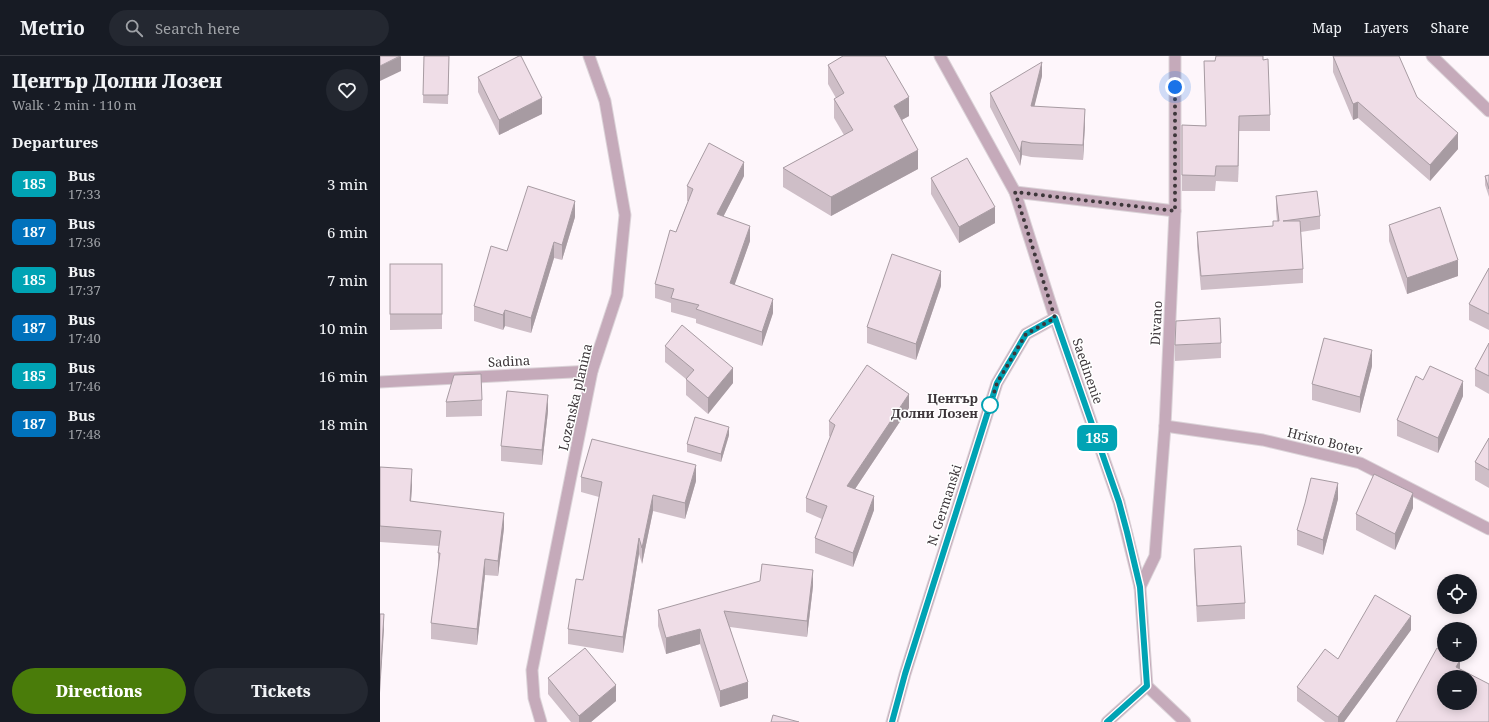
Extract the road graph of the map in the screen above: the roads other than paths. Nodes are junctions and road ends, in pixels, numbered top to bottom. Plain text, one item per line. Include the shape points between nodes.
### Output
1 (589, 56) edge
2 (940, 56) edge
3 (1175, 56) edge
4 (1432, 56) edge
5 (1489, 111) edge
6 (1015, 192) junction
7 (1175, 211) junction
8 (1055, 318) junction
9 (592, 371) junction
10 (380, 382) edge
11 (1165, 426) junction
12 (1489, 529) edge
13 (1140, 587) junction
14 (1147, 686) junction
15 (541, 722) edge
16 (892, 722) edge
17 (1107, 722) edge
18 (1185, 722) edge

1 - 9 street, Lozenska planina via 605,101 625,215 617,295
2 - 6 street, Saedinenie
3 - 7 street, Divano
4 - 5 street
6 - 7 street
6 - 8 street, Saedinenie
7 - 11 street, Divano
8 - 13 street, Saedinenie via 1119,502
8 - 16 street, N. Germanski via 1026,334 997,383
9 - 10 street, Sadina
9 - 15 street, Lozenska planina via 532,670 534,698
11 - 12 street, Hristo Botev via 1263,440 1360,463
11 - 13 street, Divano via 1155,556
13 - 14 street, Saedinenie
14 - 17 street
14 - 18 street

